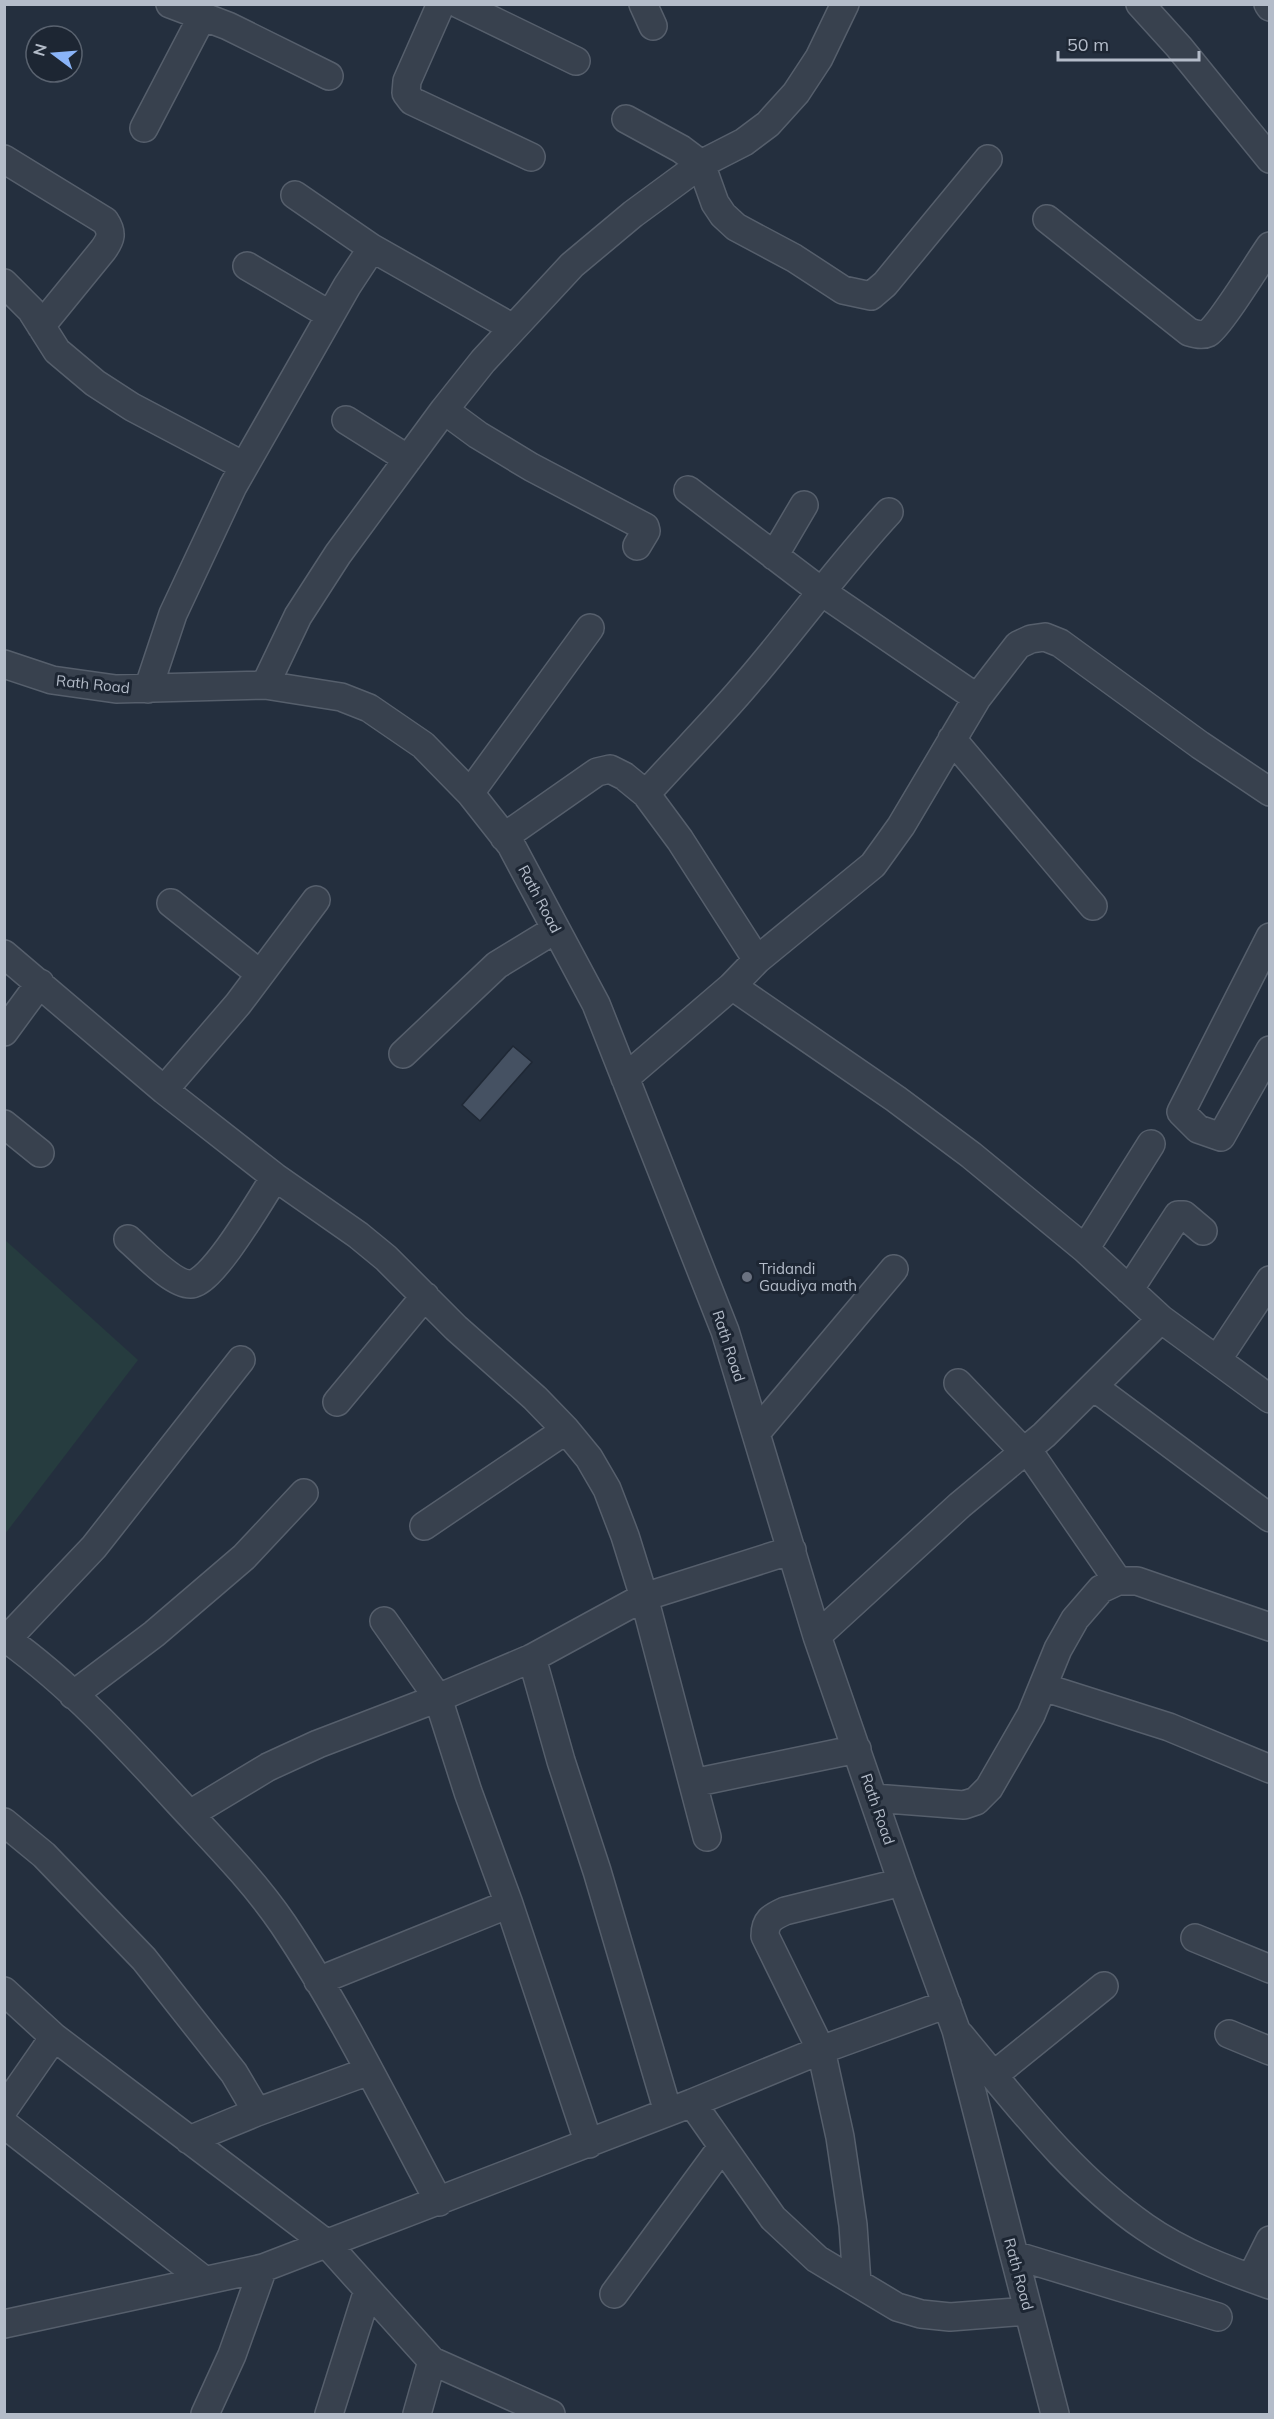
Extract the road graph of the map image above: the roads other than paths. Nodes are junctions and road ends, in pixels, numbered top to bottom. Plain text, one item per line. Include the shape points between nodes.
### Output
1 (170, 4) edge
2 (441, 4) edge
3 (459, 4) edge
4 (845, 4) edge
5 (1140, 4) edge
6 (202, 17) junction
7 (576, 61) dead end
8 (329, 76) dead end
9 (626, 119) dead end
10 (144, 128) dead end
11 (531, 157) dead end
12 (4, 159) edge
13 (988, 159) dead end
14 (1269, 159) edge
15 (701, 164) junction
16 (295, 195) dead end
17 (1047, 219) dead end
18 (1269, 246) edge
19 (372, 248) junction
20 (247, 266) dead end
21 (4, 283) edge
22 (330, 315) junction
23 (41, 326) junction
24 (513, 328) junction
25 (444, 410) junction
26 (346, 420) dead end
27 (408, 459) junction
28 (244, 466) junction
29 (688, 490) dead end
30 (804, 505) dead end
31 (889, 512) dead end
32 (637, 546) dead end
33 (774, 556) junction
34 (822, 592) junction
35 (590, 628) dead end
36 (4, 664) edge
37 (265, 685) junction
38 (148, 689) junction
39 (977, 698) junction
40 (952, 740) junction
41 (1269, 792) edge
42 (470, 793) junction
43 (646, 794) junction
44 (504, 837) junction
45 (316, 900) dead end
46 (171, 903) dead end
47 (1093, 906) dead end
48 (556, 929) junction
49 (1269, 937) edge
50 (4, 954) edge
51 (757, 960) junction
52 (260, 975) junction
53 (40, 983) junction
54 (732, 986) junction
55 (4, 1032) edge
56 (1269, 1050) edge
57 (403, 1054) dead end
58 (625, 1078) junction
59 (164, 1090) junction
60 (4, 1124) edge
61 (1152, 1144) dead end
62 (40, 1153) dead end
63 (275, 1177) junction
64 (1203, 1231) dead end
65 (128, 1239) dead end
66 (1085, 1250) junction
67 (894, 1269) dead end
68 (1269, 1280) edge
69 (1129, 1290) junction
70 (425, 1296) junction
71 (1161, 1319) junction
72 (241, 1360) dead end
73 (1217, 1360) junction
74 (958, 1383) dead end
75 (1094, 1387) junction
76 (1269, 1399) edge
77 (337, 1402) dead end
78 (566, 1430) junction
79 (756, 1433) junction
80 (1026, 1450) junction
81 (304, 1494) dead end
82 (1269, 1518) edge
83 (424, 1526) dead end
84 (792, 1550) junction
85 (1118, 1581) junction
86 (644, 1598) junction
87 (384, 1622) dead end
88 (1269, 1628) edge
89 (817, 1636) junction
90 (6, 1638) edge
91 (532, 1658) junction
92 (1043, 1687) junction
93 (73, 1695) junction
94 (438, 1698) junction
95 (857, 1749) junction
96 (1269, 1769) edge
97 (693, 1784) junction
98 (874, 1798) junction
99 (190, 1814) junction
100 (4, 1822) edge
101 (707, 1837) dead end
102 (902, 1882) junction
103 (509, 1904) junction
104 (1195, 1938) dead end
105 (1269, 1969) edge
106 (318, 1981) junction
107 (1104, 1986) dead end
108 (4, 1992) edge
109 (947, 2004) junction
110 (956, 2030) junction
111 (1229, 2034) dead end
112 (54, 2037) junction
113 (821, 2050) junction
114 (1269, 2051) edge
115 (369, 2071) junction
116 (994, 2075) junction
117 (680, 2108) junction
118 (4, 2109) edge
119 (257, 2112) junction
120 (4, 2124) edge
121 (189, 2140) junction
122 (589, 2144) junction
123 (722, 2147) junction
124 (439, 2202) junction
125 (1269, 2240) edge
126 (327, 2244) junction
127 (1014, 2255) junction
128 (263, 2268) junction
129 (204, 2280) junction
130 (1260, 2282) edge
131 (857, 2283) junction
132 (368, 2290) junction
133 (614, 2294) dead end
134 (1028, 2311) junction
135 (1218, 2317) dead end
136 (4, 2324) edge
137 (432, 2361) junction
138 (205, 2415) edge
139 (329, 2415) edge
140 (417, 2415) edge
141 (551, 2415) edge
142 (1055, 2415) edge

1 - 6 street
2 - 11 street via 406,81 406,93 412,101
3 - 7 street
4 - 15 street via 819,58 796,93 744,141
5 - 14 street
6 - 8 street
6 - 10 street
9 - 15 street
12 - 23 street via 105,221 111,230 107,244
13 - 15 street via 871,296 843,290 736,227 715,203
15 - 24 street via 572,265
16 - 19 street
17 - 18 street via 1189,332 1198,335 1207,333 1219,320
19 - 22 street
19 - 24 street
20 - 22 street
21 - 23 street
22 - 28 street
23 - 28 street via 57,351 95,383
24 - 25 street
25 - 27 street
25 - 32 street via 531,467 645,527
26 - 27 street
27 - 37 street via 298,616
28 - 38 street via 174,614
29 - 33 street
30 - 33 street
31 - 34 street via 844,561
33 - 34 street
34 - 39 street
34 - 43 street via 747,683
35 - 42 street
36 - 38 street, Rath Road via 52,680
37 - 38 street, Rath Road
37 - 42 street, Rath Road via 341,697 369,708 423,745
39 - 40 street
39 - 41 street via 1018,645 1045,637 1060,643
40 - 47 street
40 - 51 street via 873,865
42 - 44 street, Rath Road
43 - 44 street via 610,769 597,772
43 - 51 street
44 - 48 street, Rath Road
45 - 52 street
46 - 52 street
48 - 57 street via 497,965
48 - 58 street, Rath Road via 596,1004
49 - 56 street via 1181,1112 1198,1129 1221,1137
50 - 53 street
51 - 54 street
52 - 59 street
53 - 55 street
53 - 59 street
54 - 58 street
54 - 66 street via 962,1148
58 - 79 street, Rath Road via 725,1331
59 - 63 street
60 - 62 street
61 - 66 street
63 - 65 street via 215,1268 200,1282 190,1285 176,1281
63 - 70 street via 386,1258
64 - 69 street via 1185,1215 1178,1215
66 - 69 street
67 - 79 street
68 - 73 street
69 - 71 street
70 - 77 street
70 - 78 street
71 - 73 street
71 - 75 street
72 - 90 street via 94,1547
73 - 76 street
74 - 80 street
75 - 80 street
75 - 82 street
78 - 83 street
78 - 86 street via 589,1458 606,1489 626,1536
79 - 84 street, Rath Road
80 - 85 street
80 - 89 street
81 - 93 street via 244,1557 154,1634
84 - 86 street
84 - 89 street, Rath Road
85 - 88 street via 1137,1581
85 - 92 street via 1101,1589 1075,1619
86 - 91 street
86 - 97 street
87 - 94 street
89 - 95 street, Rath Road
90 - 93 street
91 - 94 street
91 - 117 street via 561,1761
92 - 96 street via 1169,1727
92 - 98 street via 989,1788 976,1801 964,1805
93 - 99 street
94 - 99 street via 268,1767
94 - 103 street
95 - 97 street
95 - 98 street, Rath Road
97 - 101 street
98 - 102 street, Rath Road
99 - 106 street via 276,1915
100 - 119 street via 44,1855 144,1959 234,2073
102 - 109 street, Rath Road
102 - 113 street via 785,1911 769,1919 765,1926 765,1936
103 - 106 street
103 - 122 street
104 - 105 street
106 - 115 street
107 - 116 street
108 - 112 street
109 - 110 street, Rath Road
109 - 113 street
110 - 116 street
110 - 127 street, Rath Road
111 - 114 street
112 - 118 street
112 - 121 street
113 - 117 street
113 - 131 street via 854,2225
115 - 119 street
115 - 124 street
116 - 130 street via 1064,2158 1110,2200 1146,2228
117 - 122 street
117 - 123 street
119 - 121 street
120 - 129 street
121 - 126 street
122 - 124 street
123 - 131 street via 773,2218 817,2259
123 - 133 street
124 - 126 street
125 - 130 street
126 - 128 street
126 - 132 street
127 - 134 street, Rath Road
127 - 135 street
128 - 129 street
128 - 138 street via 232,2355
129 - 136 street
131 - 134 street via 897,2307 921,2314 950,2317
132 - 137 street
132 - 139 street
134 - 142 street, Rath Road
137 - 140 street
137 - 141 street

